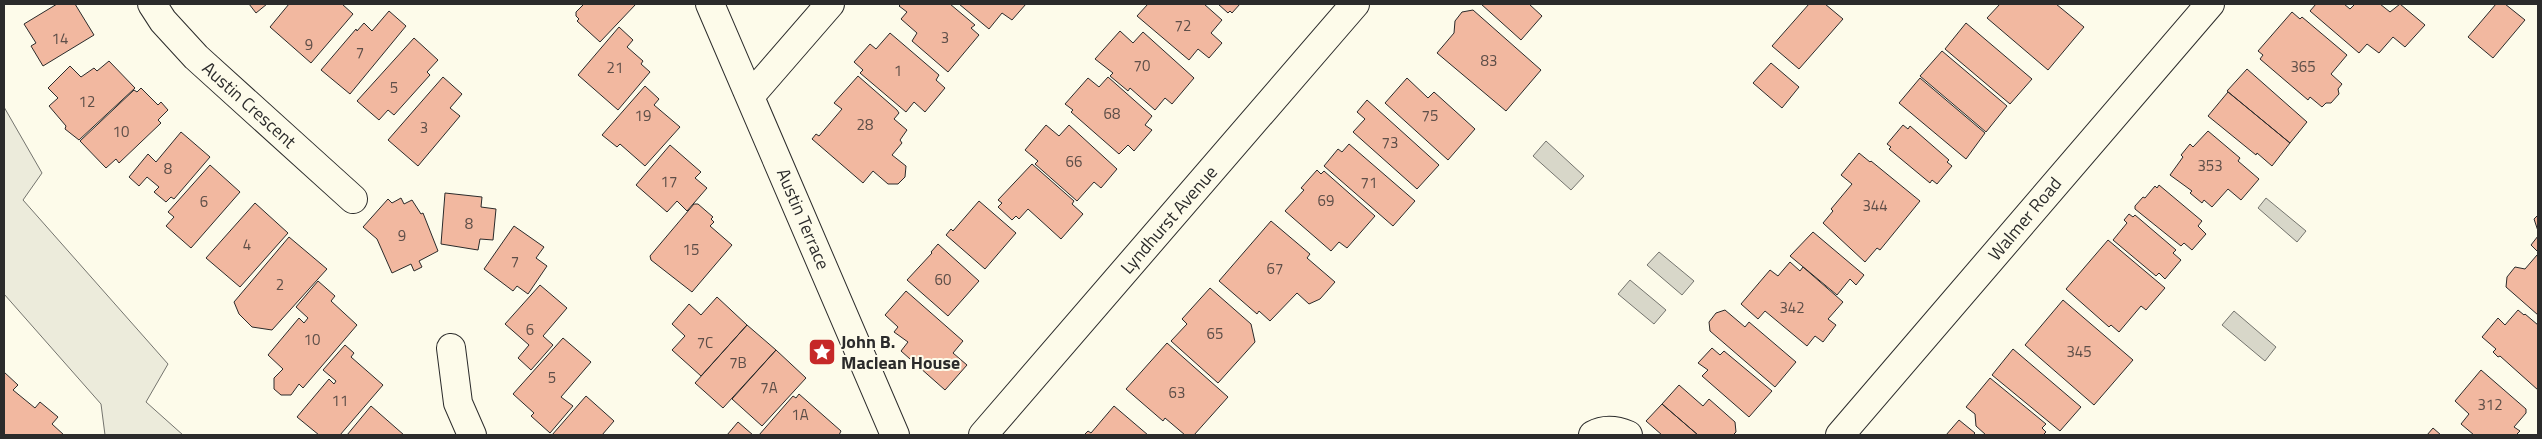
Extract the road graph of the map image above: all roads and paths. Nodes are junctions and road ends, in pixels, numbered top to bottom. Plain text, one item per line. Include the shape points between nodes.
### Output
1 (152, 4) edge
2 (710, 4) edge
3 (830, 4) edge
4 (1355, 4) edge
5 (2210, 4) edge
6 (751, 95) junction
7 (353, 199) dead end
8 (451, 348) dead end
9 (472, 435) edge
10 (895, 435) edge
11 (983, 435) edge
12 (1593, 435) edge
13 (1628, 435) edge
14 (1840, 435) edge

1 - 7 street, Austin Crescent via 196,57
2 - 6 street, Austin Terrace
3 - 6 street
4 - 11 street, Lyndhurst Avenue
5 - 14 street, Walmer Road
6 - 10 street, Austin Terrace
8 - 9 street via 458,403
12 - 13 street via 1610,431

